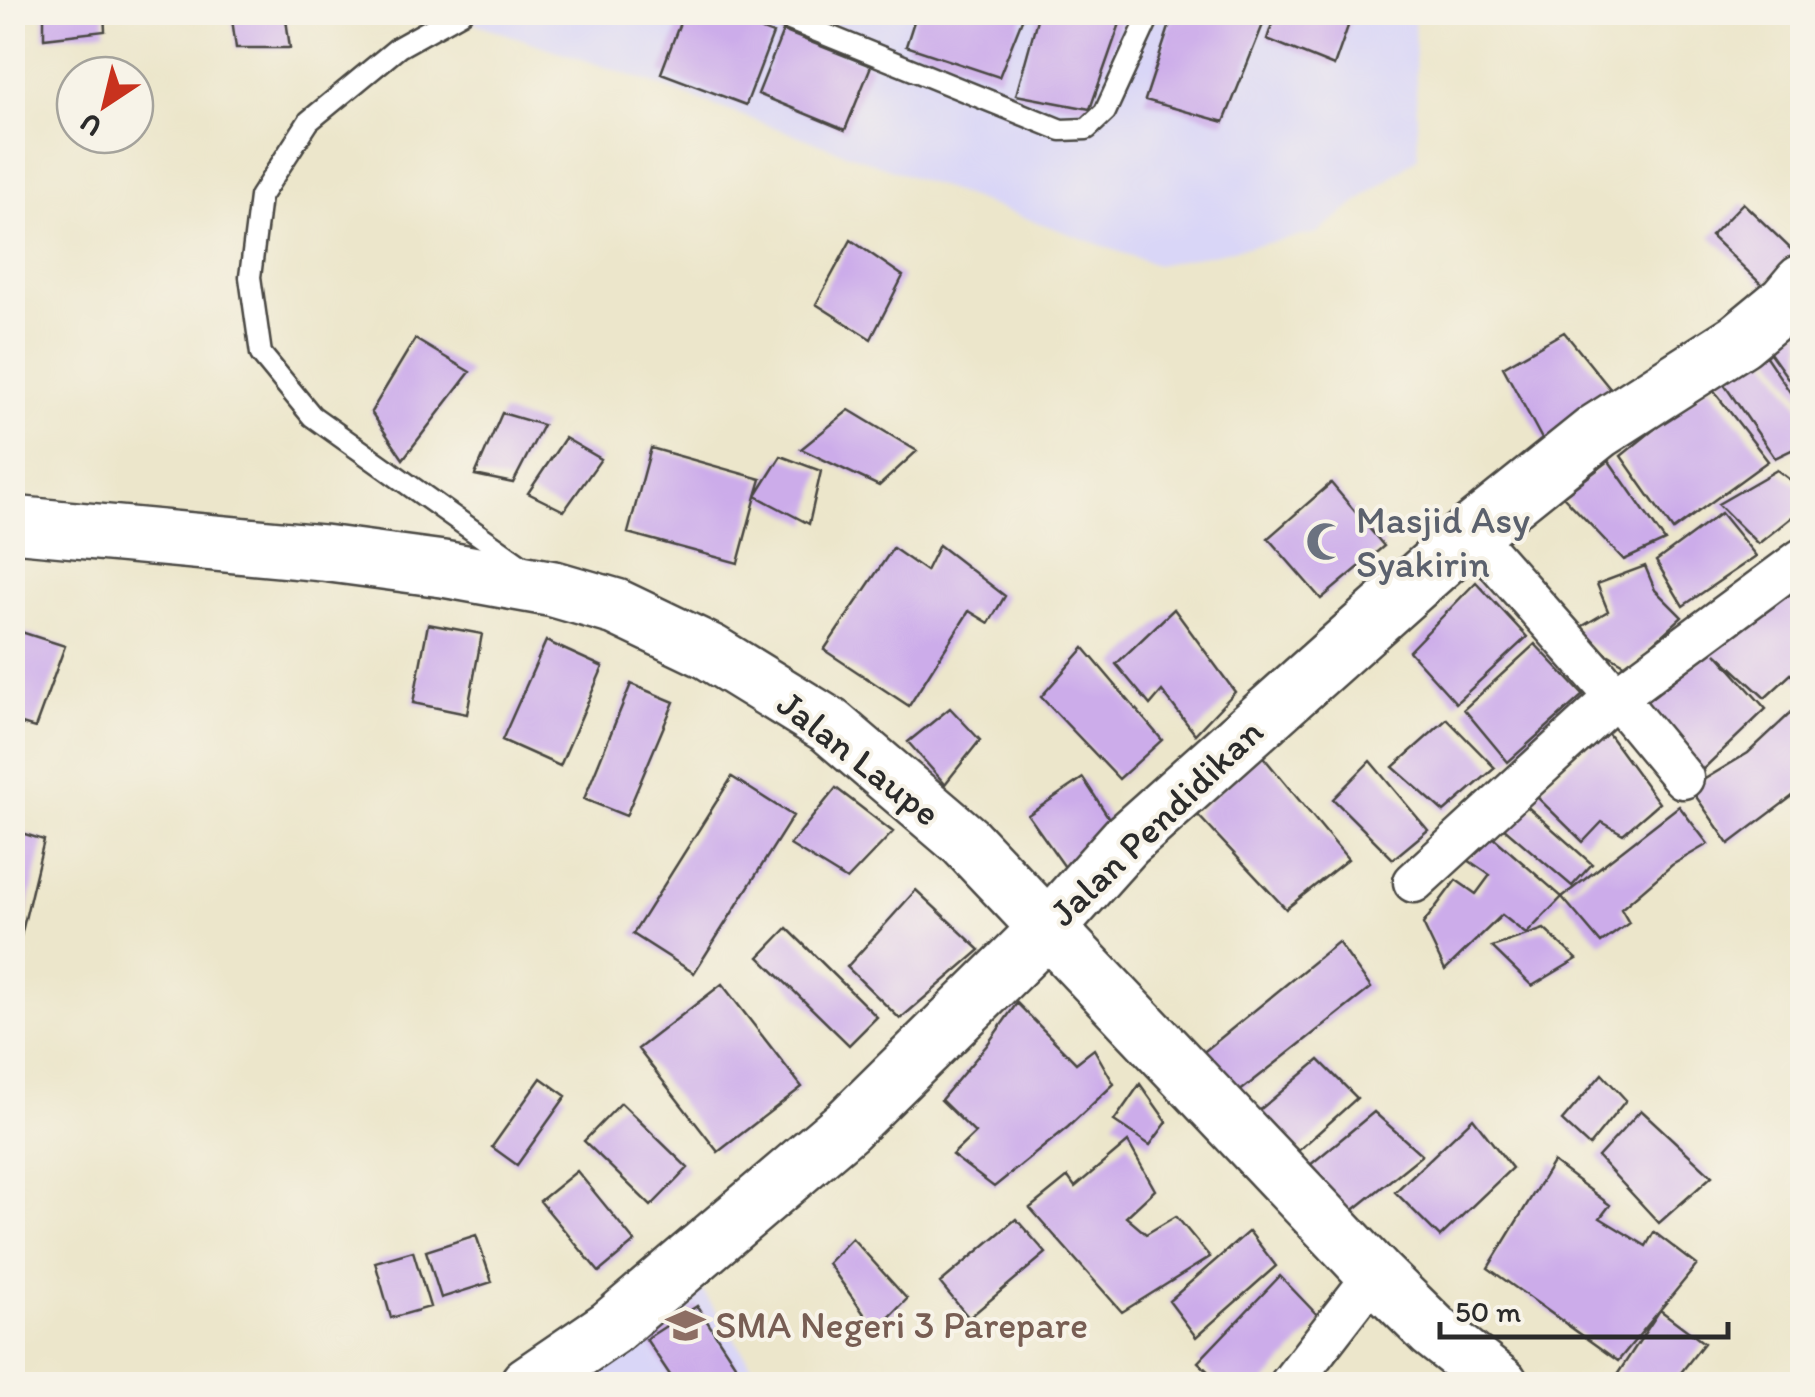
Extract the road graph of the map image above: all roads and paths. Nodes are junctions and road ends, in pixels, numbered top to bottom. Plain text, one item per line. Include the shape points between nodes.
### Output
1 (462, 12) edge
2 (770, 12) edge
3 (1150, 12) edge
4 (1802, 283) edge
5 (12, 524) edge
6 (1470, 533) junction
7 (1802, 559) edge
8 (554, 590) junction
9 (1616, 697) junction
10 (1683, 778) dead end
11 (1414, 882) dead end
12 (1047, 928) junction
13 (1375, 1274) junction
14 (528, 1384) edge
15 (1290, 1384) edge
16 (1500, 1384) edge

1 - 8 lane via 399,47 309,122 260,197 250,277 261,354 312,416
2 - 3 lane via 1061,130 1088,129 1106,112
4 - 6 street, Jalan Pendidikan via 1740,340 1598,432
5 - 8 street, Jalan Laupe via 340,555
6 - 9 street
6 - 12 street, Jalan Pendidikan via 1126,841
7 - 9 street
8 - 12 street, Jalan Laupe via 616,607 710,652 830,726 966,842
9 - 10 street
9 - 11 street
12 - 13 street, Jalan Laupe
12 - 14 street, Jalan Pendidikan via 847,1126 610,1328
13 - 15 street
13 - 16 street, Jalan Laupe

